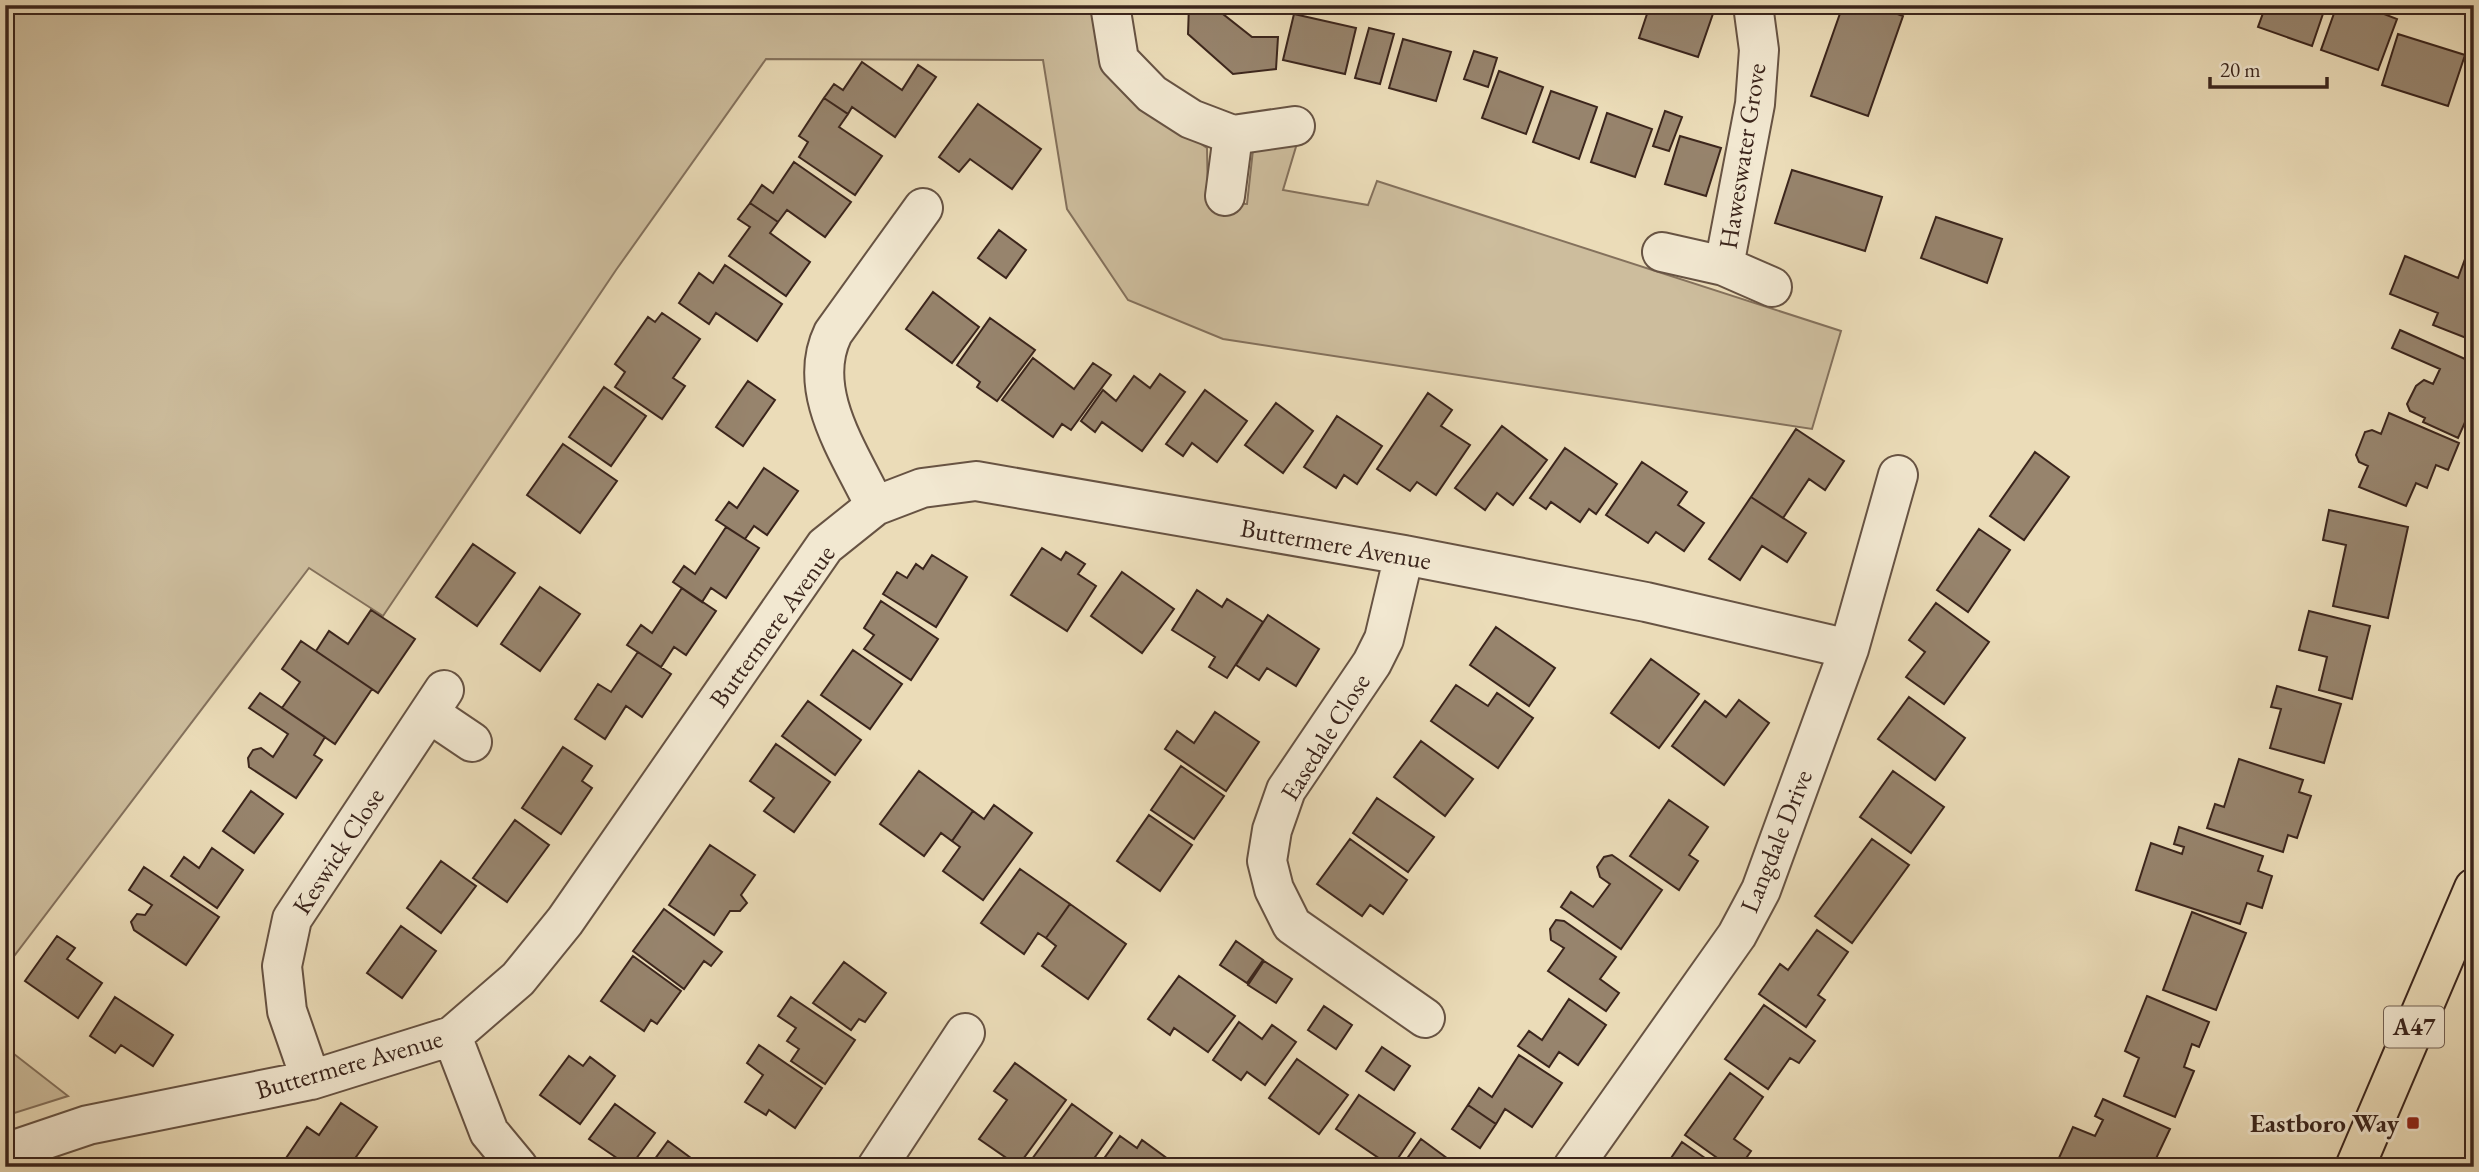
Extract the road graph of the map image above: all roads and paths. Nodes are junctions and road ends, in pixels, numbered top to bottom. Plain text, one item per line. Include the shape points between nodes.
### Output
1 (1110, 5) edge
2 (1753, 5) edge
3 (1295, 125) dead end
4 (1233, 135) junction
5 (1226, 196) dead end
6 (923, 208) dead end
7 (1662, 252) dead end
8 (1724, 266) junction
9 (1772, 287) dead end
10 (1898, 475) dead end
11 (875, 506) junction
12 (1404, 555) junction
13 (1849, 649) junction
14 (472, 742) dead end
15 (2474, 888) edge
16 (1424, 1018) dead end
17 (965, 1033) dead end
18 (452, 1036) junction
19 (311, 1080) junction
20 (5, 1153) edge
21 (518, 1167) edge
22 (877, 1167) edge
23 (1573, 1167) edge
24 (2355, 1167) edge

1 - 4 street via 1119,60 1143,86 1191,119
2 - 8 street, Haweswater Grove via 1759,50 1755,104
3 - 4 street
4 - 5 street
6 - 11 street via 824,351 825,399
7 - 8 street, Haweswater Grove
8 - 9 street, Haweswater Grove
10 - 13 street, Langdale Drive
11 - 12 street, Buttermere Avenue via 922,488 976,481
11 - 18 street, Buttermere Avenue via 825,546 565,921 518,979
12 - 13 street, Buttermere Avenue via 1646,602
12 - 16 street, Easedale Close via 1384,639 1286,790 1272,830 1268,861 1274,889 1292,925
13 - 23 street, Langdale Drive via 1762,890 1737,935
14 - 19 street, Keswick Close via 437,702 292,919 282,966 287,1011
15 - 24 main road, A47
17 - 22 street
18 - 19 street, Buttermere Avenue
18 - 21 street via 489,1132
19 - 20 street, Buttermere Avenue via 88,1125

